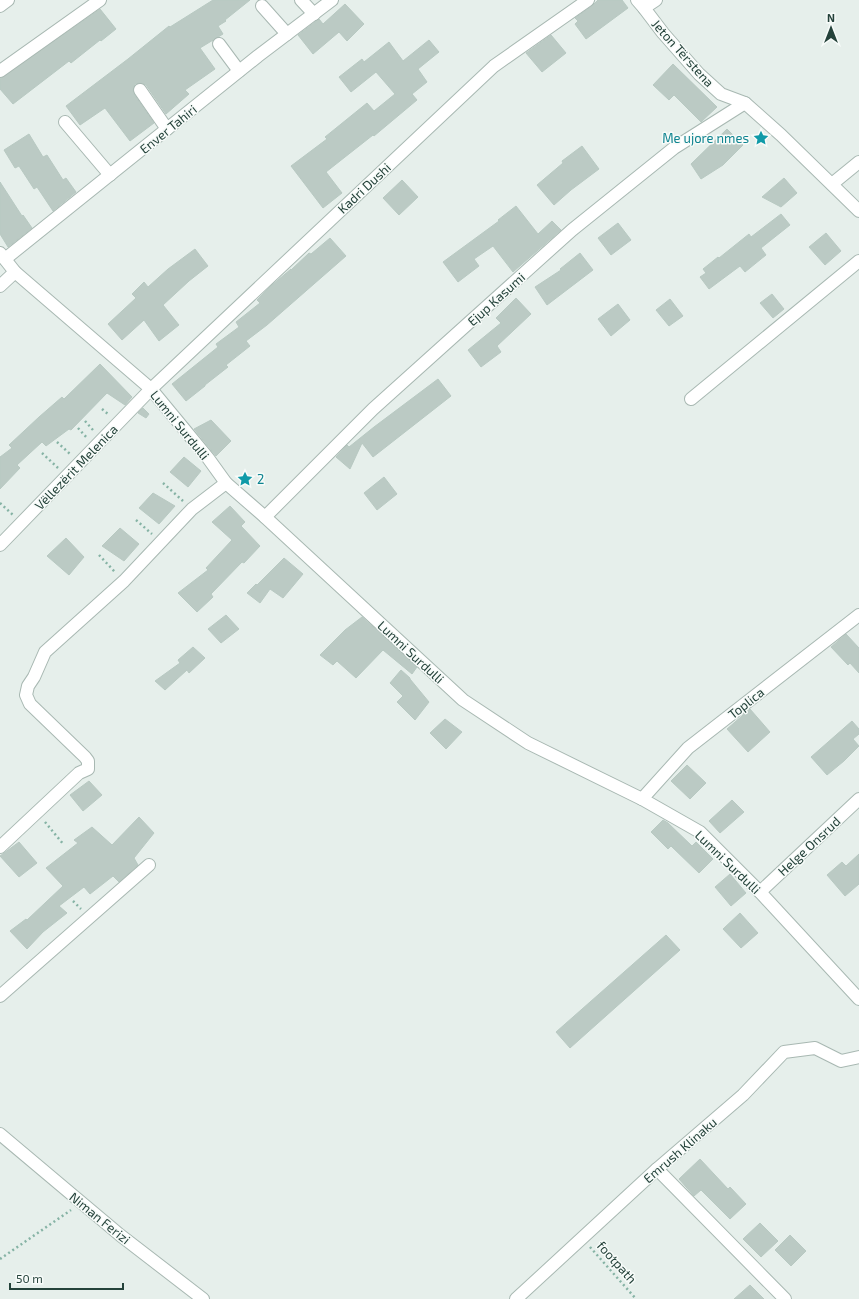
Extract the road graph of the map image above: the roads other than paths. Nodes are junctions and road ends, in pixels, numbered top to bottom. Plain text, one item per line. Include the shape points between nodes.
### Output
1 (8, 0) edge
2 (100, 0) edge
3 (301, 0) edge
4 (332, 0) edge
5 (588, 0) edge
6 (656, 0) edge
7 (641, 4) edge
8 (0, 6) edge
9 (262, 6) dead end
10 (314, 14) junction
11 (287, 34) junction
12 (219, 44) dead end
13 (0, 71) edge
14 (239, 71) junction
15 (140, 90) dead end
16 (745, 103) junction
17 (65, 122) dead end
18 (167, 130) junction
19 (859, 162) edge
20 (110, 175) junction
21 (832, 184) junction
22 (859, 211) edge
23 (2, 256) edge
24 (859, 261) edge
25 (15, 272) junction
26 (0, 286) edge
27 (151, 389) junction
28 (692, 399) dead end
29 (226, 483) junction
30 (265, 517) junction
31 (0, 545) edge
32 (859, 615) edge
33 (642, 799) junction
34 (859, 799) edge
35 (0, 847) edge
36 (149, 865) dead end
37 (760, 892) junction
38 (0, 996) edge
39 (859, 999) edge
40 (859, 1057) edge
41 (0, 1134) edge
42 (657, 1169) junction
43 (203, 1299) edge
44 (516, 1299) edge
45 (785, 1299) edge

1 - 8 street
2 - 13 street
3 - 10 street
4 - 10 street, Enver Tahiri
5 - 27 street, Kadri Dushi via 494,66
6 - 7 street
7 - 16 street, Jeton Tërstena via 699,74 721,94
9 - 11 street
10 - 11 street, Enver Tahiri
11 - 14 street, Enver Tahiri
12 - 14 street
14 - 18 street, Enver Tahiri
15 - 18 street
16 - 21 street, Jeton Tërstena
16 - 30 street, Ejup Kasumi via 674,148 572,230 373,409
17 - 20 street
18 - 20 street, Enver Tahiri
19 - 21 street
20 - 23 street, Enver Tahiri
21 - 22 street, Jeton Tërstena
23 - 25 street, Lumni Surdulli
24 - 28 street
25 - 26 street
25 - 27 street, Lumni Surdulli
27 - 29 street, Lumni Surdulli
27 - 31 street, Vëllezërit Melenica
29 - 30 street, Lumni Surdulli
29 - 35 street via 192,509 124,581 45,652 26,695 30,704 84,756 89,766 88,769 79,772
30 - 33 street, Lumni Surdulli via 463,700 528,744
32 - 33 street, Toplica via 688,748
33 - 37 street, Lumni Surdulli via 700,832
34 - 37 street, Helge Onsrud
36 - 38 street
37 - 39 street, Lumni Surdulli
40 - 42 street, Emrush Klinaku via 841,1061 815,1048 784,1052 743,1095
41 - 43 street, Niman Ferizi via 120,1235
42 - 44 street, Emrush Klinaku
42 - 45 street

